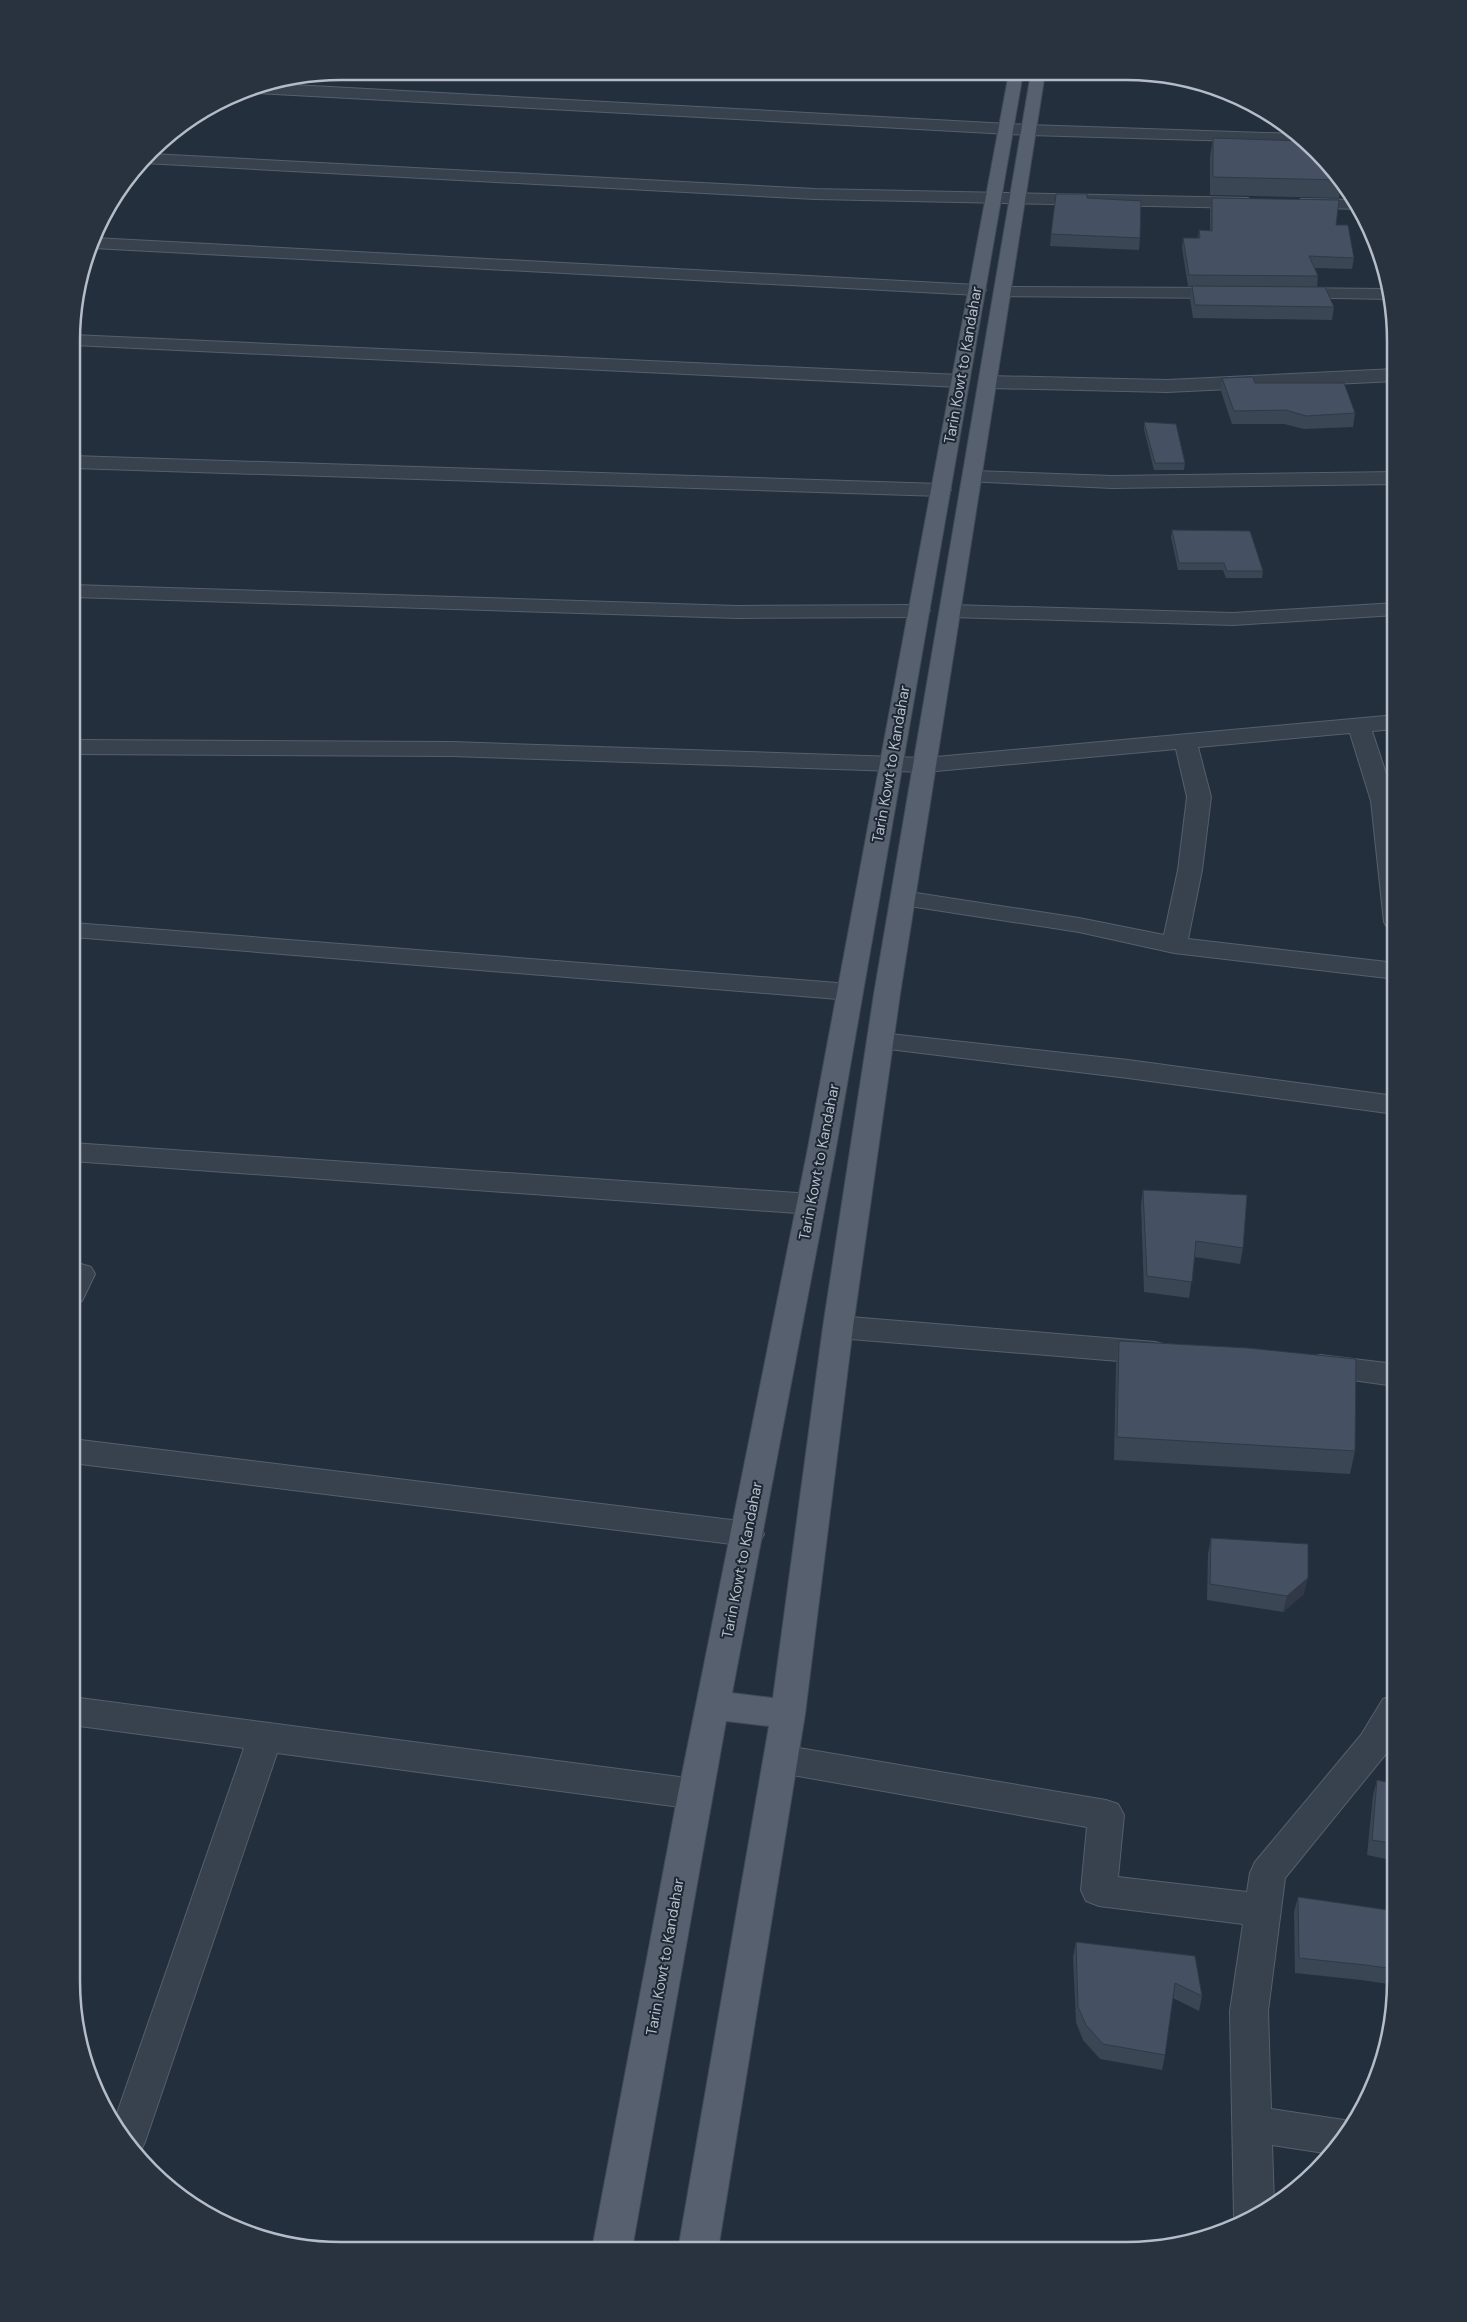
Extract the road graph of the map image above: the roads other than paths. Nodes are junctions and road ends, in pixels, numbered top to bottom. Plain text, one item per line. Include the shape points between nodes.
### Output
1 (1016, 80) edge
2 (1035, 80) edge
3 (274, 89) edge
4 (1017, 129) junction
5 (1290, 139) edge
6 (155, 159) edge
7 (1006, 197) junction
8 (1266, 203) edge
9 (1286, 204) edge
10 (1348, 205) edge
11 (99, 243) edge
12 (977, 290) junction
13 (1004, 292) junction
14 (1249, 293) edge
15 (1269, 293) edge
16 (1383, 294) edge
17 (80, 340) edge
18 (1387, 375) edge
19 (960, 381) junction
20 (989, 382) junction
21 (949, 443) junction
22 (978, 444) junction
23 (80, 462) edge
24 (973, 477) junction
25 (1387, 478) edge
26 (941, 490) junction
27 (80, 591) edge
28 (951, 610) junction
29 (1387, 610) edge
30 (919, 611) junction
31 (1387, 722) edge
32 (1358, 724) junction
33 (1186, 743) junction
34 (80, 747) edge
35 (891, 764) junction
36 (925, 765) junction
37 (1387, 797) edge
38 (903, 898) junction
39 (80, 931) edge
40 (1174, 945) junction
41 (1387, 970) edge
42 (850, 992) junction
43 (881, 1041) junction
44 (1387, 1104) edge
45 (80, 1153) edge
46 (811, 1204) junction
47 (838, 1327) junction
48 (1186, 1354) edge
49 (1292, 1363) edge
50 (1387, 1374) edge
51 (80, 1452) edge
52 (748, 1534) junction
53 (713, 1704) junction
54 (80, 1712) edge
55 (788, 1714) junction
56 (1387, 1722) edge
57 (265, 1736) junction
58 (780, 1758) junction
59 (695, 1794) junction
60 (1262, 1910) junction
61 (1251, 2124) junction
62 (129, 2133) edge
63 (1335, 2137) edge
64 (1254, 2208) edge
65 (613, 2242) edge
66 (699, 2242) edge

1 - 4 main road, Tarin Kowt to Kandahar
2 - 4 main road, Tarin Kowt to Kandahar
3 - 4 street
4 - 5 street
4 - 7 main road, Tarin Kowt to Kandahar
6 - 7 street via 815,194
7 - 8 street
7 - 12 main road, Tarin Kowt to Kandahar
7 - 13 main road, Tarin Kowt to Kandahar
9 - 10 street
11 - 12 street
12 - 19 main road, Tarin Kowt to Kandahar
13 - 14 street
13 - 20 main road, Tarin Kowt to Kandahar
15 - 16 street
17 - 19 street
18 - 20 street via 1167,386
19 - 21 main road, Tarin Kowt to Kandahar
20 - 22 main road, Tarin Kowt to Kandahar
21 - 22 main road
21 - 26 main road, Tarin Kowt to Kandahar
22 - 24 main road, Tarin Kowt to Kandahar
23 - 26 street
24 - 25 street via 1112,482
24 - 28 main road, Tarin Kowt to Kandahar
26 - 30 main road, Tarin Kowt to Kandahar
27 - 30 street via 737,612
28 - 29 street via 1233,619
28 - 36 main road, Tarin Kowt to Kandahar
30 - 35 main road, Tarin Kowt to Kandahar
31 - 32 street
32 - 33 street
32 - 37 street
33 - 36 street
33 - 40 street via 1199,797 1190,870
34 - 35 street via 452,749
35 - 36 street
35 - 42 main road, Tarin Kowt to Kandahar
36 - 38 main road, Tarin Kowt to Kandahar
38 - 40 street via 1079,924
38 - 43 main road, Tarin Kowt to Kandahar
39 - 42 street
40 - 41 street
42 - 46 main road, Tarin Kowt to Kandahar
43 - 44 street
43 - 47 main road, Tarin Kowt to Kandahar
45 - 46 street
46 - 52 main road, Tarin Kowt to Kandahar
47 - 48 street
47 - 55 main road, Tarin Kowt to Kandahar
49 - 50 street
51 - 52 street
52 - 53 main road, Tarin Kowt to Kandahar
53 - 55 main road
53 - 59 main road, Tarin Kowt to Kandahar
54 - 57 street
55 - 58 main road, Tarin Kowt to Kandahar
56 - 60 street via 1373,1745 1268,1872
57 - 59 street
57 - 62 street
58 - 60 street via 1106,1815 1099,1890
58 - 66 main road, Tarin Kowt to Kandahar
59 - 65 main road, Tarin Kowt to Kandahar
60 - 61 street via 1249,2011
61 - 63 street
61 - 64 street

